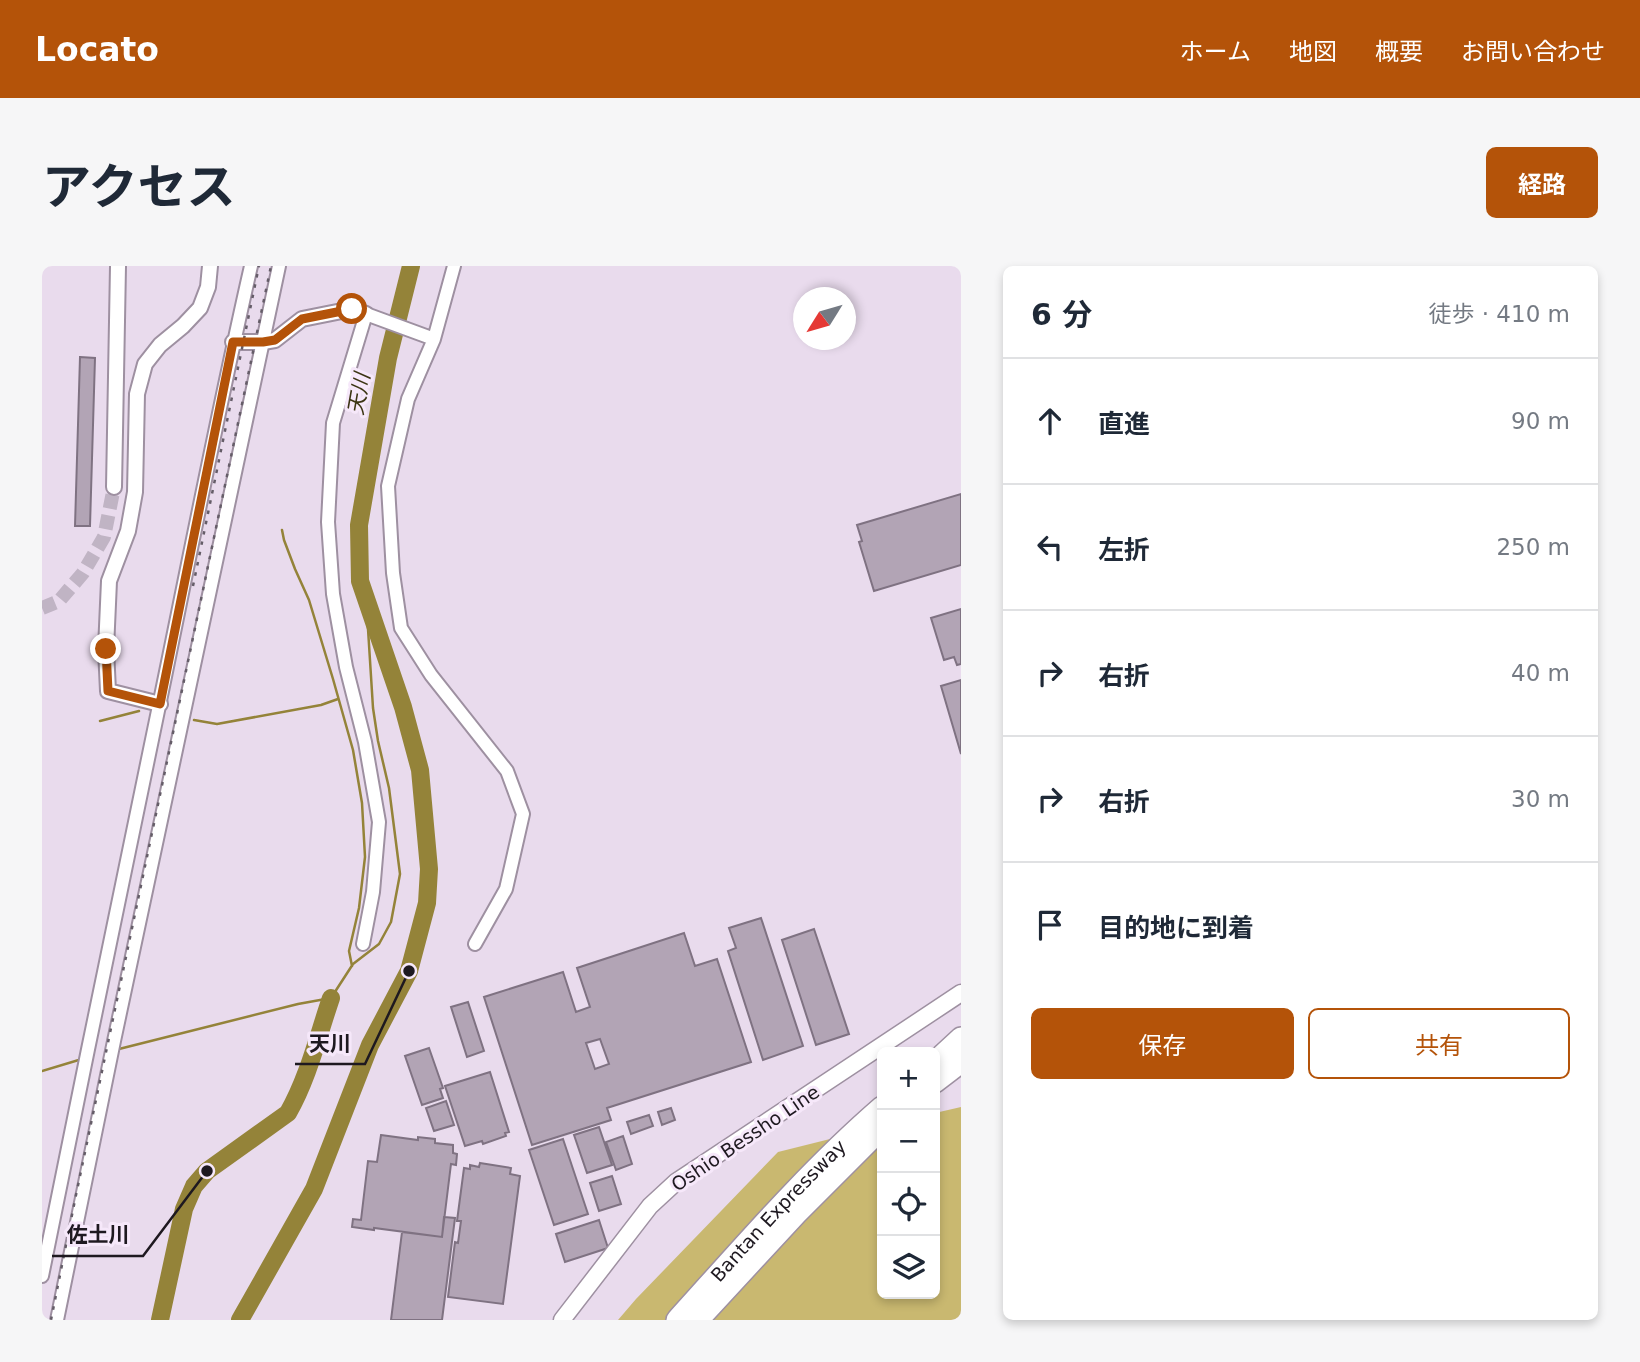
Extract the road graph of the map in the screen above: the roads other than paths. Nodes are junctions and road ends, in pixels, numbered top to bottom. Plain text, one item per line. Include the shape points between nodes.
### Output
1 (118, 266) edge
2 (210, 266) edge
3 (251, 266) edge
4 (279, 266) edge
5 (454, 266) edge
6 (371, 316) junction
7 (430, 337) junction
8 (233, 342) junction
9 (263, 342) junction
10 (114, 486) tunnel mouth
11 (160, 704) junction
12 (363, 944) dead end
13 (475, 944) dead end
14 (961, 993) edge
15 (961, 1040) edge
16 (940, 1058) edge
17 (961, 1063) edge
18 (940, 1078) edge
19 (878, 1110) edge
20 (877, 1133) edge
21 (42, 1276) edge
22 (57, 1320) edge
23 (562, 1320) edge
24 (677, 1320) edge
25 (698, 1320) edge

1 - 10 street
2 - 11 street via 200,308 145,365 137,394 135,492 128,531 109,582 108,691
3 - 8 street
4 - 9 street
5 - 7 street
6 - 7 street
6 - 9 street via 352,309 302,319 275,340
6 - 12 street via 333,423 328,522 333,594 379,822
7 - 13 street via 408,399 388,486 401,628 431,676 508,771 523,814 506,889
8 - 9 street
8 - 11 street
9 - 22 street
11 - 21 street
14 - 23 main road, Oshio Bessho Line via 676,1182 650,1206
15 - 16 highway
17 - 18 highway
19 - 24 highway, Bantan Expressway via 800,1186
20 - 25 highway, Bantan Expressway

